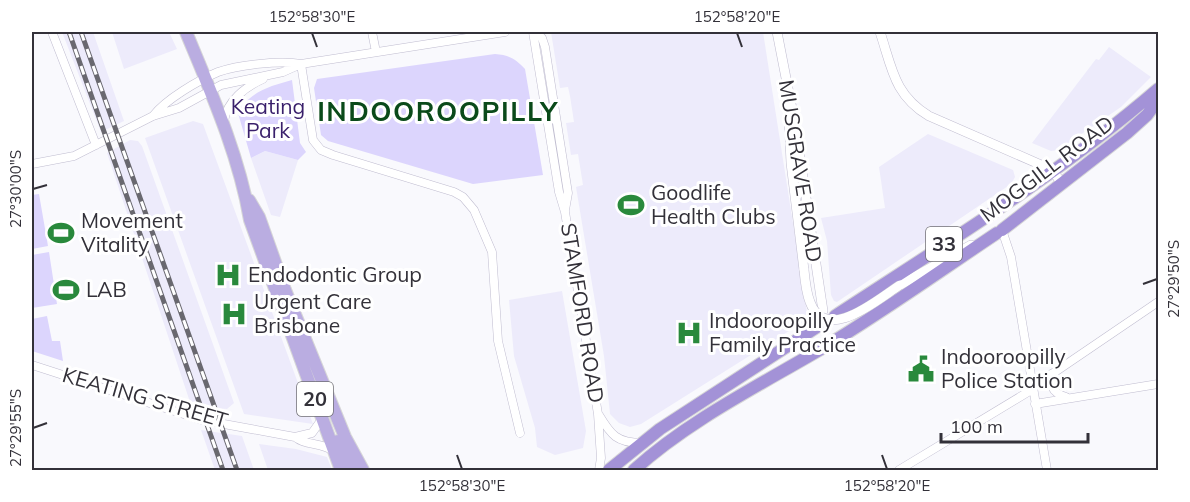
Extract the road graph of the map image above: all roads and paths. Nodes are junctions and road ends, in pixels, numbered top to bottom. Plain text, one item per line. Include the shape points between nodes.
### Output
1 (52, 32) edge
2 (186, 32) edge
3 (372, 32) edge
4 (506, 32) edge
5 (535, 32) edge
6 (777, 32) edge
7 (880, 32) edge
8 (376, 52) junction
9 (301, 64) junction
10 (275, 74) junction
11 (208, 85) junction
12 (1158, 88) edge
13 (1158, 100) edge
14 (789, 101) junction
15 (153, 116) junction
16 (225, 132) junction
17 (96, 145) junction
18 (32, 164) edge
19 (1053, 171) junction
20 (1062, 184) junction
21 (246, 194) junction
22 (999, 231) junction
23 (1158, 302) edge
24 (824, 319) junction
25 (296, 347) junction
26 (32, 364) edge
27 (1055, 372) junction
28 (1158, 384) edge
29 (1033, 386) junction
30 (1070, 398) junction
31 (1035, 404) junction
32 (598, 414) junction
33 (322, 419) junction
34 (520, 433) dead end
35 (295, 437) junction
36 (642, 443) junction
37 (333, 451) junction
38 (651, 456) junction
39 (361, 470) edge
40 (340, 471) edge
41 (599, 471) edge
42 (609, 471) edge
43 (634, 471) edge
44 (648, 471) edge
45 (899, 471) edge
46 (1047, 471) edge

1 - 17 street
2 - 11 main road, 20
3 - 8 street
4 - 8 street
5 - 32 street, STAMFORD ROAD via 545,47 568,193 565,212
6 - 14 street, MUSGRAVE ROAD
7 - 19 street via 902,93 916,108
8 - 9 street
9 - 10 street
9 - 11 street via 282,62 220,72
9 - 34 street via 311,133 319,149 454,192 474,210 492,252 498,341
10 - 11 street
10 - 16 street via 250,85 232,102 225,117
11 - 15 street via 179,108
11 - 15 street via 166,101
11 - 16 main road, 20
12 - 19 highway, MOGGILL ROAD / 33
13 - 20 highway, MOGGILL ROAD / 33 via 1132,129
14 - 22 street, bridge via 791,163 804,270 808,296 820,315 833,320 853,315 953,254
14 - 24 street, MUSGRAVE ROAD
15 - 17 street
16 - 21 main road, 20
17 - 18 street via 70,157
19 - 20 street
19 - 24 highway, MOGGILL ROAD / 33
20 - 22 highway, MOGGILL ROAD / 33
21 - 25 main road, 20 via 250,220
21 - 39 main road, 20 via 259,217 285,290
22 - 29 street via 1011,257
22 - 38 highway, MOGGILL ROAD / 33 via 869,320 698,423
23 - 27 street
24 - 36 highway, MOGGILL ROAD / 33
25 - 33 main road, 20
25 - 39 main road
26 - 35 street, KEATING STREET via 202,420
27 - 29 street
27 - 30 street via 1052,389
28 - 30 street
29 - 31 street
29 - 45 street
30 - 31 street
31 - 46 street
32 - 36 street, STAMFORD ROAD via 615,437 628,443
32 - 41 street, STAMFORD ROAD
33 - 35 street via 312,433
33 - 37 main road, 20
35 - 37 street, KEATING STREET
36 - 42 highway, MOGGILL ROAD / 33
37 - 40 main road, 20
38 - 43 highway, MOGGILL ROAD / 33
38 - 44 main road

